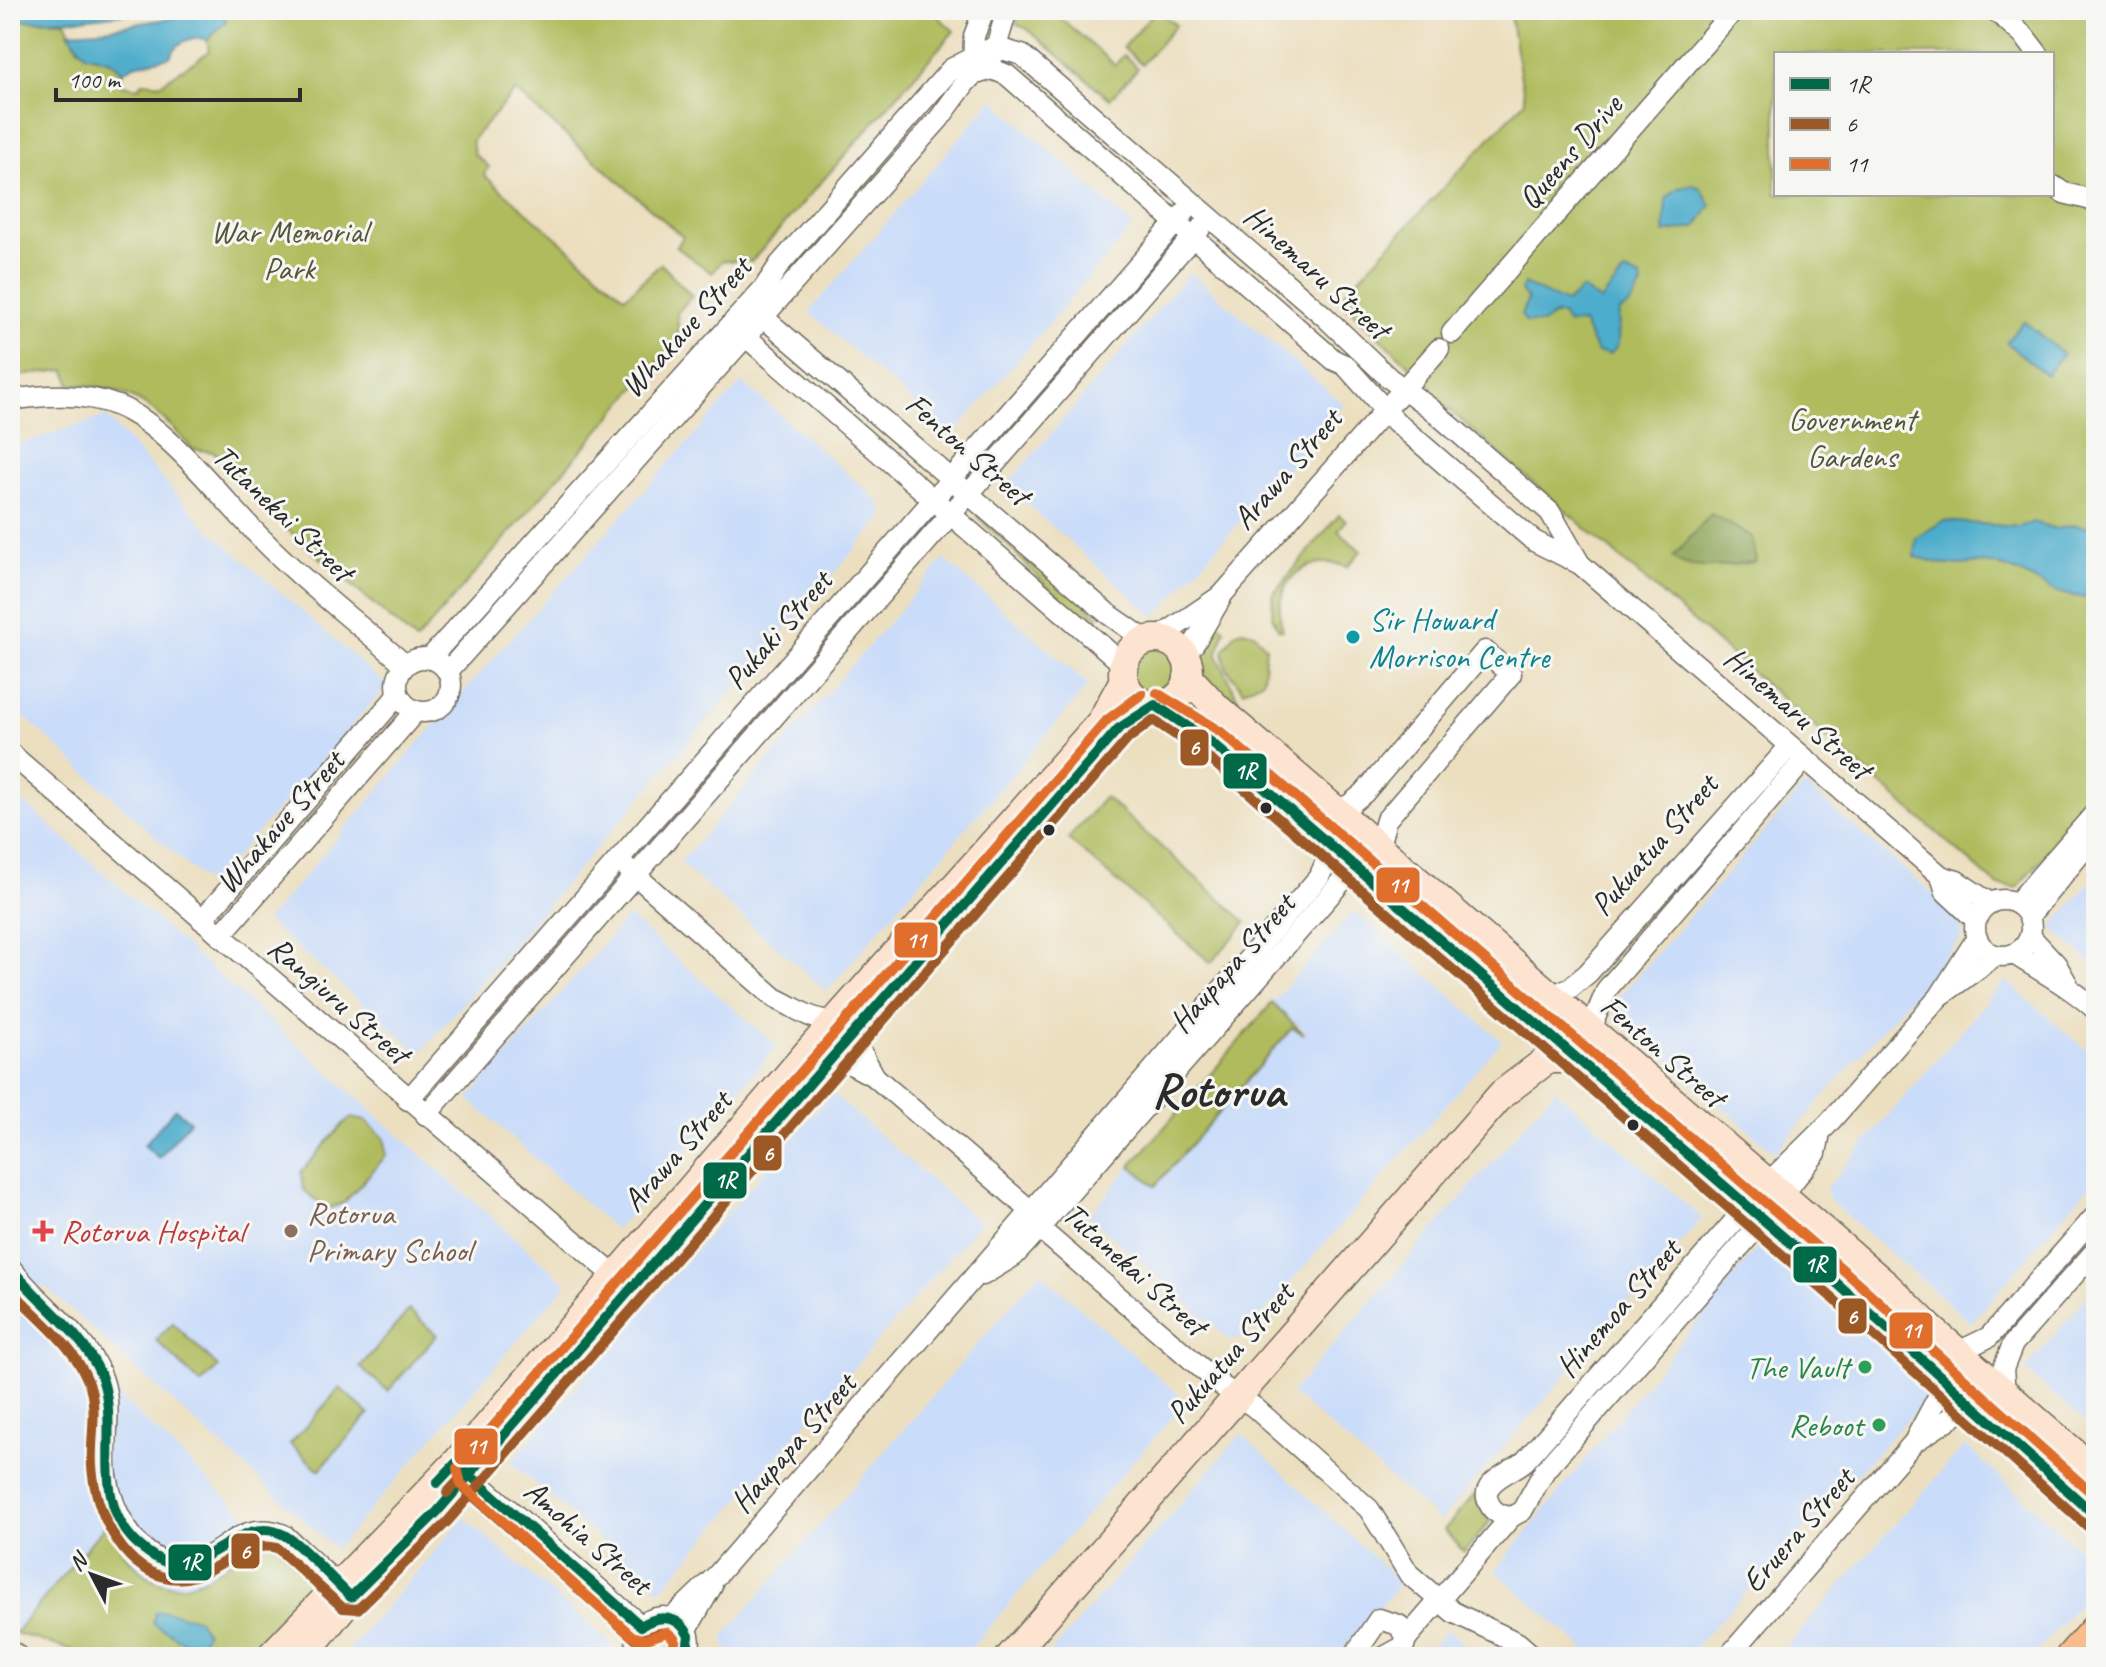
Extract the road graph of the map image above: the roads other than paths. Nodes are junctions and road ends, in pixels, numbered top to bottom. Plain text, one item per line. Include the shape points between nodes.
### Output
1 (984, 10) edge
2 (1007, 10) edge
3 (1734, 10) edge
4 (1995, 10) edge
5 (994, 47) junction
6 (2036, 52) edge
7 (980, 66) junction
8 (2054, 186) edge
9 (2096, 201) edge
10 (1194, 202) junction
11 (1211, 217) junction
12 (1176, 221) junction
13 (1193, 237) junction
14 (746, 322) junction
15 (1401, 388) junction
16 (10, 400) edge
17 (1384, 408) junction
18 (952, 479) junction
19 (970, 494) junction
20 (934, 498) junction
21 (952, 514) junction
22 (1580, 564) junction
23 (1222, 595) junction
24 (1152, 640) junction
25 (430, 658) junction
26 (405, 665) junction
27 (1186, 665) junction
28 (448, 671) junction
29 (1124, 672) junction
30 (398, 695) junction
31 (1153, 705) junction
32 (416, 711) junction
33 (1798, 752) junction
34 (10, 753) edge
35 (1333, 808) junction
36 (2096, 812) edge
37 (2096, 835) edge
38 (1326, 841) junction
39 (1379, 846) junction
40 (627, 867) junction
41 (1941, 876) junction
42 (1376, 885) junction
43 (1990, 903) junction
44 (2025, 918) junction
45 (202, 920) junction
46 (1976, 929) junction
47 (220, 936) junction
48 (2005, 955) junction
49 (2068, 985) junction
50 (1940, 996) junction
51 (775, 998) junction
52 (2096, 1010) edge
53 (844, 1026) junction
54 (1561, 1033) junction
55 (816, 1057) junction
56 (875, 1077) junction
57 (408, 1100) junction
58 (426, 1115) junction
59 (1773, 1191) junction
60 (1755, 1214) junction
61 (2096, 1215) edge
62 (1035, 1219) junction
63 (2096, 1250) edge
64 (10, 1267) edge
65 (622, 1283) junction
66 (1971, 1389) junction
67 (1238, 1396) junction
68 (463, 1468) junction
69 (2096, 1472) edge
70 (2096, 1516) edge
71 (1511, 1517) junction
72 (346, 1592) junction
73 (1439, 1600) junction
74 (680, 1623) junction
75 (641, 1626) junction
76 (2096, 1630) edge
77 (1406, 1639) junction
78 (270, 1657) edge
79 (302, 1657) edge
80 (640, 1657) edge
81 (686, 1657) edge
82 (1010, 1657) edge
83 (1353, 1657) edge
84 (1384, 1657) edge
85 (1534, 1657) edge
86 (1728, 1657) edge
87 (2072, 1657) edge

1 - 7 street via 974,36
2 - 5 street
3 - 15 street, Queens Drive
4 - 6 street
5 - 7 street
5 - 10 street, Hinemaru Street via 1022,55
7 - 12 street, Hinemaru Street via 1000,69
7 - 14 street, Whakaue Street
8 - 9 street
10 - 11 street, Hinemaru Street
10 - 12 street, Pukaki Street
11 - 13 street, Pukaki Street
11 - 15 street, Hinemaru Street
12 - 13 street, Hinemaru Street
12 - 18 street, Pukaki Street
13 - 17 street, Hinemaru Street via 1345,365
13 - 19 street, Pukaki Street
14 - 18 street, Fenton Street
14 - 20 street, Fenton Street via 814,396
14 - 25 street, Whakaue Street
14 - 28 street, Whakaue Street
15 - 17 street, Arawa Street
15 - 22 street, Hinemaru Street via 1550,512
16 - 26 street, Tutanekai Street via 66,395 118,405 141,417 275,552
17 - 22 street, Hinemaru Street via 1534,541
17 - 23 street, Arawa Street
18 - 19 street, Fenton Street
18 - 20 street, Pukaki Street
19 - 21 street, Pukaki Street
19 - 24 street, Fenton Street via 1107,613
20 - 21 street, Fenton Street
20 - 40 street, Pukaki Street
21 - 29 street, Fenton Street
21 - 40 street, Pukaki Street
22 - 33 street, Hinemaru Street
23 - 24 street, Arawa Street
23 - 27 street, Arawa Street
24 - 27 main road via 1176,646
24 - 29 main road via 1128,654
25 - 26 street
25 - 28 street
26 - 30 street via 397,679
27 - 31 main road via 1173,700
27 - 35 main road, Fenton Street via 1217,708
28 - 32 street via 451,689 443,705 430,712
29 - 31 main road via 1139,700
29 - 53 main road, Arawa Street via 1101,722
30 - 32 street
30 - 45 street, Whakaue Street
31 - 38 main road, Fenton Street via 1196,730
31 - 53 main road, Arawa Street via 1118,729
32 - 47 street, Whakaue Street
33 - 41 street, Hinemaru Street
33 - 54 street, Pukuatua Street via 1599,1002
33 - 54 street, Pukuatua Street via 1570,988
34 - 45 street, Rangiuru Street
35 - 39 main road, Fenton Street
35 - 39 street via 1348,806 1364,793 1485,651 1511,674 1386,820
36 - 44 street
37 - 44 street
38 - 42 main road, Fenton Street
38 - 62 street, Haupapa Street via 1326,862 1319,877
39 - 54 main road, Fenton Street
40 - 51 street
40 - 57 street, Pukaki Street
40 - 58 street, Pukaki Street
41 - 43 street, Hinemaru Street
41 - 46 street, Hinemaru Street via 1946,892
42 - 54 main road, Fenton Street
42 - 62 street, Haupapa Street via 1344,879
43 - 44 street via 2004,899
43 - 46 street
44 - 48 street via 2024,947
44 - 49 street
45 - 47 street, Rangiuru Street
46 - 48 street via 1984,949
46 - 50 street, Hinemoa Street
47 - 57 street, Rangiuru Street
48 - 49 street
48 - 50 street, Hinemoa Street
49 - 52 street
50 - 59 street, Hinemoa Street via 1821,1131 1816,1153
51 - 53 street via 808,1018
51 - 55 street
53 - 55 main road, Arawa Street
53 - 56 street, Tutanekai Street
54 - 59 main road, Fenton Street
54 - 60 main road, Fenton Street
54 - 67 main road, Pukuatua Street
55 - 56 street, Tutanekai Street via 849,1063
55 - 65 main road, Arawa Street
56 - 62 street, Tutanekai Street
57 - 58 street, Rangiuru Street
58 - 65 street, Rangiuru Street
59 - 60 street, Hinemoa Street
59 - 66 main road, Fenton Street
60 - 66 main road, Fenton Street
60 - 71 street, Hinemoa Street via 1545,1470 1522,1511
60 - 71 street, Hinemoa Street via 1525,1461 1491,1483 1489,1504
61 - 66 street, Eruera Street via 1989,1337
62 - 67 street, Tutanekai Street
62 - 74 street, Haupapa Street via 1014,1256 976,1279
63 - 66 street via 2013,1344 2003,1369
64 - 72 street via 86,1348 101,1375 107,1476 129,1532 146,1551 184,1566 249,1531 270,1529 284,1535
65 - 68 main road, Arawa Street
66 - 69 main road, Fenton Street
66 - 70 main road, Fenton Street
66 - 86 street, Eruera Street via 1939,1395 1914,1442
67 - 73 street, Tutanekai Street via 1369,1509 1409,1574
67 - 82 main road, Pukuatua Street
68 - 72 main road, Arawa Street
68 - 75 street, Amohia Street
71 - 73 street, Hinemoa Street
72 - 78 main road, Arawa Street
72 - 79 main road, Arawa Street
73 - 77 street, Hinemoa Street
73 - 85 street, Tutanekai Street
74 - 75 street, Amohia Street via 656,1616
74 - 81 street via 690,1639
75 - 80 street, Amohia Street via 636,1641
76 - 87 main road
77 - 83 street via 1394,1622 1379,1619
77 - 84 street, Hinemoa Street via 1404,1646

